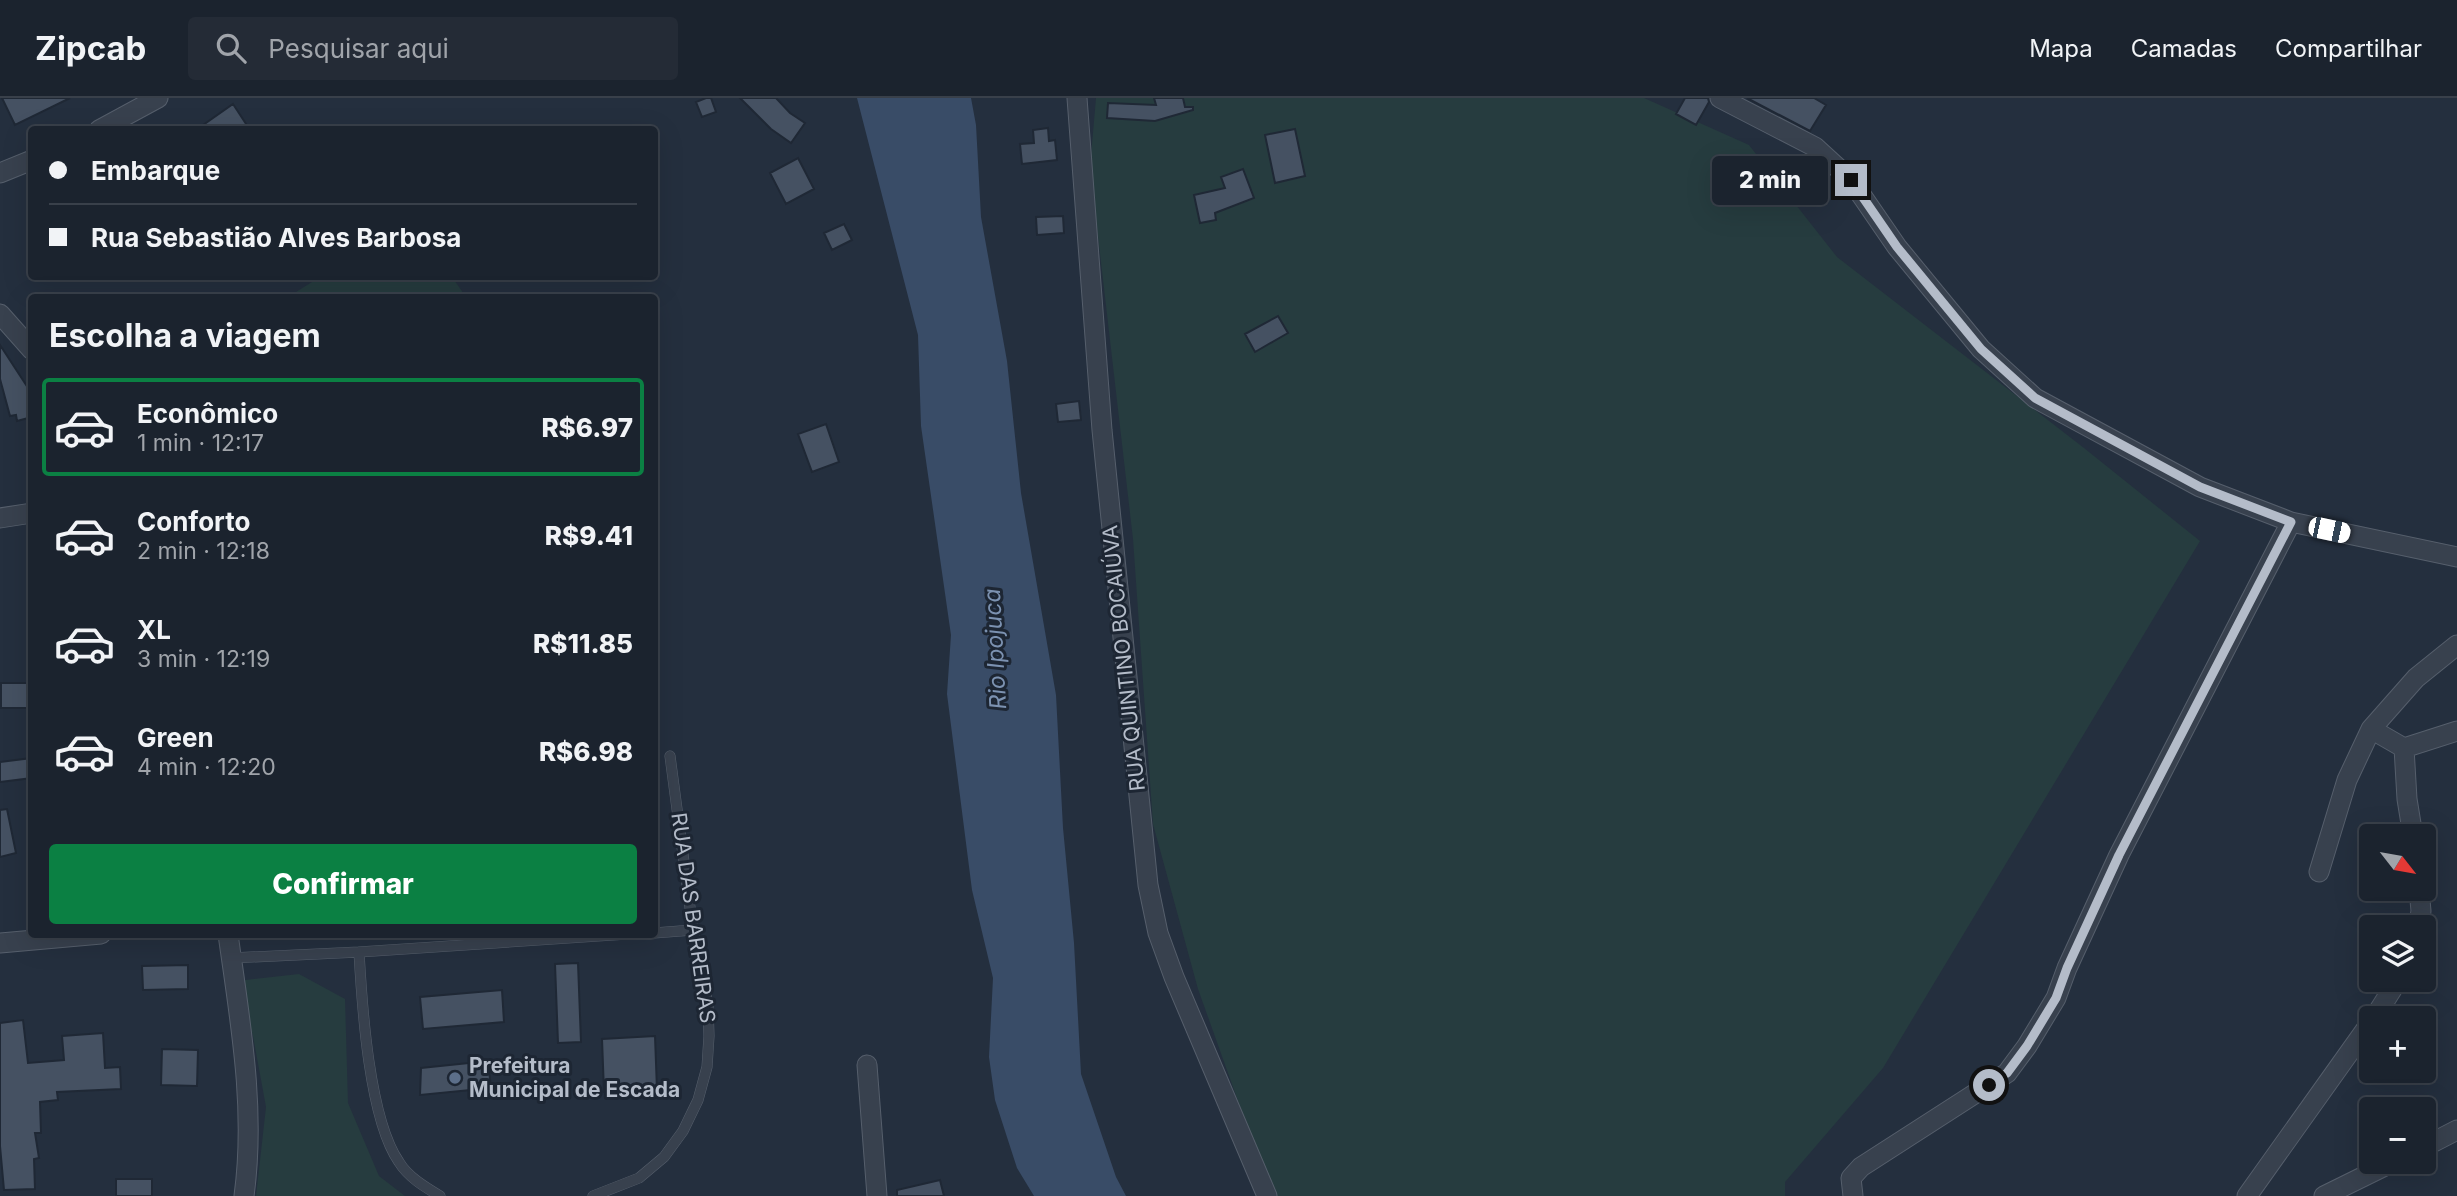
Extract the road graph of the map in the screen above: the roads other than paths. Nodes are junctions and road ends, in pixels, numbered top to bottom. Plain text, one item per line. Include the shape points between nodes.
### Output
1 (158, 98) edge
2 (1077, 98) edge
3 (1720, 98) edge
4 (106, 126) edge
5 (28, 162) edge
6 (0, 173) edge
7 (0, 314) edge
8 (28, 346) edge
9 (28, 514) edge
10 (0, 518) edge
11 (2291, 522) junction
12 (2457, 557) edge
13 (2457, 645) edge
14 (2371, 729) junction
15 (2457, 731) edge
16 (2404, 748) junction
17 (670, 755) dead end
18 (2411, 824) edge
19 (2319, 872) dead end
20 (693, 930) junction
21 (658, 933) edge
22 (56, 938) edge
23 (228, 938) edge
24 (568, 938) edge
25 (0, 943) edge
26 (359, 952) junction
27 (231, 958) junction
28 (2359, 1038) edge
29 (867, 1065) dead end
30 (2457, 1130) edge
31 (2436, 1141) edge
32 (2369, 1174) edge
33 (244, 1196) edge
34 (440, 1196) edge
35 (593, 1196) edge
36 (877, 1196) edge
37 (1267, 1196) edge
38 (1853, 1196) edge
39 (2247, 1196) edge
40 (2324, 1196) edge

1 - 4 street
2 - 37 street, RUA QUINTINO BOCAIÚVA via 1104,443 1148,885 1174,977
3 - 11 street via 1815,147 1851,180 1897,247 1973,340 2035,398 2200,487
5 - 6 street
7 - 8 street
9 - 10 street
11 - 12 street
11 - 38 street via 2125,843 2056,998 2027,1046 2007,1073 1861,1167 1851,1178
13 - 14 street via 2416,678
14 - 16 street
14 - 19 street via 2347,780
15 - 16 street
16 - 18 street
17 - 20 lane, RUA DAS BARREIRAS
20 - 21 lane
20 - 35 lane, RUA DAS BARREIRAS via 708,1005 709,1036 698,1100 664,1157 639,1178
22 - 25 street
23 - 27 street
24 - 26 lane
26 - 27 lane
26 - 34 lane via 368,1045 386,1139 400,1164
27 - 33 street via 248,1100
28 - 39 street
29 - 36 street
30 - 31 street
32 - 40 street

